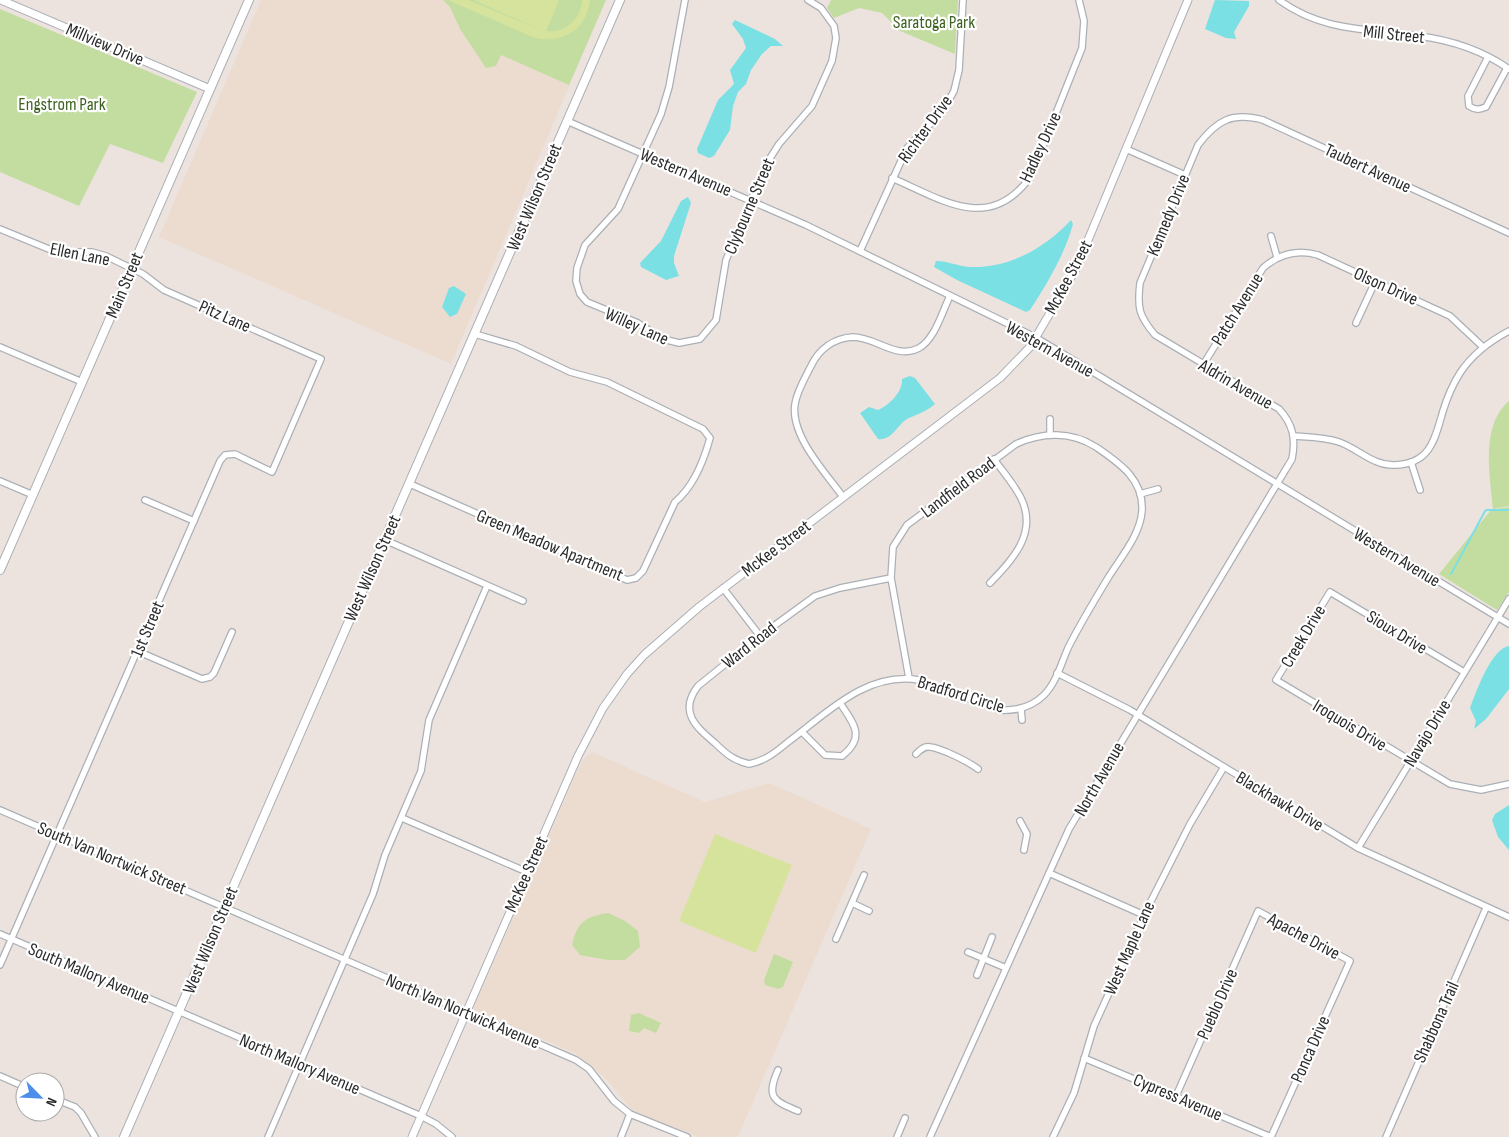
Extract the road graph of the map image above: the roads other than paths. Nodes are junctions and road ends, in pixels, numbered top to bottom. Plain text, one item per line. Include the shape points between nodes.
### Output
1 (1, 0) edge
2 (249, 0) edge
3 (620, 0) edge
4 (684, 0) edge
5 (808, 0) edge
6 (963, 0) edge
7 (1078, 0) edge
8 (1188, 0) edge
9 (1280, 0) edge
10 (1488, 57) junction
11 (1508, 68) edge
12 (210, 89) junction
13 (1224, 120) joint
14 (566, 121) junction
15 (1126, 149) junction
16 (644, 154) junction
17 (1185, 175) junction
18 (892, 178) junction
19 (750, 200) junction
20 (0, 229) edge
21 (1509, 233) edge
22 (1271, 236) dead end
23 (860, 251) junction
24 (1277, 257) junction
25 (132, 268) junction
26 (1375, 282) junction
27 (950, 296) junction
28 (1143, 320) joint
29 (1356, 323) dead end
30 (1509, 331) edge
31 (474, 334) junction
32 (1035, 337) junction
33 (700, 338) joint
34 (0, 347) edge
35 (1484, 347) junction
36 (321, 359) joint
37 (1203, 364) junction
38 (82, 382) junction
39 (1050, 419) dead end
40 (1050, 434) junction
41 (1294, 436) junction
42 (994, 460) junction
43 (1411, 462) junction
44 (0, 481) edge
45 (410, 484) junction
46 (1277, 485) junction
47 (1158, 489) dead end
48 (1420, 490) dead end
49 (1140, 494) junction
50 (33, 495) junction
51 (843, 497) junction
52 (145, 500) dead end
53 (194, 521) junction
54 (384, 540) junction
55 (0, 570) edge
56 (891, 578) junction
57 (990, 583) dead end
58 (487, 586) junction
59 (723, 588) junction
60 (1330, 592) joint
61 (1509, 599) edge
62 (523, 601) dead end
63 (1497, 617) junction
64 (1509, 624) edge
65 (232, 632) dead end
66 (760, 636) junction
67 (137, 651) junction
68 (1464, 672) junction
69 (1057, 673) junction
70 (909, 678) junction
71 (1276, 680) joint
72 (840, 703) junction
73 (1021, 709) junction
74 (1137, 714) junction
75 (1022, 720) dead end
76 (802, 732) junction
77 (916, 754) dead end
78 (734, 760) joint
79 (1410, 761) junction
80 (1224, 767) junction
81 (978, 769) dead end
82 (1509, 784) edge
83 (0, 810) edge
84 (402, 818) junction
85 (1020, 821) dead end
86 (57, 834) junction
87 (1358, 848) junction
88 (1024, 850) dead end
89 (527, 872) junction
90 (1048, 873) junction
91 (864, 874) dead end
92 (852, 903) junction
93 (224, 907) junction
94 (1486, 908) junction
95 (870, 910) dead end
96 (1258, 912) joint
97 (1144, 916) junction
98 (1509, 918) edge
99 (0, 934) edge
100 (992, 937) dead end
101 (11, 939) junction
102 (836, 939) dead end
103 (968, 952) dead end
104 (985, 959) junction
105 (345, 960) junction
106 (1350, 961) joint
107 (0, 965) edge
108 (1006, 968) junction
109 (977, 974) dead end
110 (179, 1012) junction
111 (466, 1012) junction
112 (1084, 1058) junction
113 (299, 1064) junction
114 (778, 1070) dead end
115 (0, 1076) edge
116 (15, 1083) edge
117 (1176, 1096) junction
118 (65, 1104) edge
119 (798, 1111) dead end
120 (630, 1114) junction
121 (421, 1116) junction
122 (906, 1118) dead end
123 (95, 1137) edge
124 (124, 1137) edge
125 (268, 1137) edge
126 (412, 1137) edge
127 (452, 1137) edge
128 (621, 1137) edge
129 (687, 1137) edge
130 (897, 1137) edge
131 (930, 1137) edge
132 (1053, 1137) edge
133 (1271, 1137) edge
134 (1386, 1137) edge

1 - 12 street, Millview Drive
2 - 12 main road, Main Street
3 - 14 main road, West Wilson Street
4 - 16 street via 666,101
5 - 19 street, Clybourne Street via 821,8 834,26 835,49 818,95 772,153
6 - 18 street, Richter Drive via 959,70 954,91 942,112 907,148
7 - 18 street, Hadley Drive via 1084,22 1082,48 1031,176 1012,198 985,209 958,207
8 - 15 street, McKee Street
9 - 10 street, Mill Street via 1334,26 1445,41
10 - 11 street, Mill Street
10 - 11 street via 1468,96 1469,106 1474,109 1486,107
12 - 25 main road, Main Street
13 - 17 street, Kennedy Drive via 1210,129 1198,144
13 - 21 street, Taubert Avenue via 1251,117 1263,120
14 - 16 street, Western Avenue
14 - 31 main road, West Wilson Street
15 - 17 street
15 - 32 street, McKee Street via 1076,269
16 - 19 street, Western Avenue
16 - 33 street, Willey Lane via 618,209 585,245 576,281 587,302 638,323 671,342 686,343
17 - 28 street, Kennedy Drive via 1140,284 1138,303
18 - 23 street, Richter Drive
19 - 23 street, Western Avenue
19 - 33 street, Clybourne Street via 726,260 716,320
20 - 25 street, Ellen Lane via 56,252 92,252
22 - 24 street
23 - 27 street, Western Avenue
24 - 26 street, Olson Drive via 1308,252
24 - 37 street, Patch Avenue via 1256,276
25 - 36 street, Pitz Lane via 164,290
25 - 38 main road, Main Street
26 - 29 street
26 - 35 street, Olson Drive via 1450,316
27 - 32 street, Western Avenue
27 - 51 street via 932,335 918,348 898,351 866,339 850,337 826,346 812,363 797,394 794,419 802,439
28 - 37 street, Aldrin Avenue via 1155,335
30 - 35 street
31 - 45 main road, West Wilson Street
31 - 45 street, Green Meadow Apartment via 516,346 570,372 607,382 703,428 710,438 697,471 685,493 675,502 643,571 636,578 627,580
32 - 46 street, Western Avenue
32 - 51 street, McKee Street via 1030,347 1000,378
34 - 38 street
35 - 43 street via 1461,371 1448,396 1436,440
36 - 53 street, 1st Street via 272,472 235,454 225,455
37 - 41 street, Aldrin Avenue via 1278,409
38 - 50 main road, Main Street
39 - 40 street
40 - 42 street, Landfield Road via 1026,439
40 - 49 street, Landfield Road via 1080,439 1112,458 1134,478
41 - 43 street via 1340,442 1383,464
41 - 46 street, North Avenue via 1292,459
42 - 56 street, Landfield Road via 907,525 893,547
42 - 57 street via 1021,498 1026,528 1020,549
43 - 48 street
44 - 50 street
45 - 54 main road, West Wilson Street
46 - 63 street, Western Avenue
46 - 74 street, North Avenue
47 - 49 street
49 - 69 street, Bradford Circle via 1142,510 1137,530 1080,624
50 - 55 main road, Main Street
51 - 59 street, McKee Street
52 - 53 street
53 - 67 street, 1st Street
54 - 58 street
54 - 93 main road, West Wilson Street
56 - 66 street, Ward Road via 815,596
56 - 70 street, Landfield Road
58 - 62 street
58 - 84 street via 429,720 421,771
59 - 66 street
59 - 89 street, McKee Street via 644,655 611,696 578,756
60 - 68 street, Sioux Drive
60 - 71 street, Creek Drive
61 - 63 street, Navajo Drive
63 - 64 street, Western Avenue
63 - 68 street, Navajo Drive
65 - 67 street via 214,673 202,679
66 - 78 street, Ward Road via 708,678 692,694 690,702 694,724
67 - 86 street, 1st Street
68 - 79 street, Navajo Drive
69 - 73 street, Bradford Circle via 1045,694 1031,706
69 - 74 street, Blackhawk Drive
70 - 72 street, Bradford Circle via 874,683
70 - 73 street, Bradford Circle via 935,684 999,710
71 - 79 street, Iroquois Drive
72 - 76 street, Bradford Circle
72 - 76 street via 855,727 853,748 842,756 825,755
73 - 75 street
74 - 80 street, Blackhawk Drive
74 - 90 street, North Avenue via 1069,829
76 - 78 street, Bradford Circle via 761,762 749,764
77 - 81 street via 922,748 931,747
79 - 82 street, Iroquois Drive via 1450,784 1481,790
79 - 87 street, Navajo Drive
80 - 87 street, Blackhawk Drive
80 - 97 street, West Maple Lane via 1163,873
83 - 86 street, South Van Nortwick Street
84 - 89 street
84 - 105 street
85 - 88 street via 1027,834
86 - 93 street, South Van Nortwick Street
86 - 101 street, 1st Street
87 - 94 street, Blackhawk Drive
89 - 111 street, McKee Street
90 - 97 street
90 - 108 street, North Avenue
91 - 92 street
92 - 95 street
92 - 102 street
93 - 105 street, North Van Nortwick Avenue
93 - 110 main road, West Wilson Street
94 - 98 street, Blackhawk Drive
94 - 134 street, Shabbona Trail
96 - 106 street, Apache Drive
96 - 117 street, Pueblo Drive
97 - 112 street, West Maple Lane via 1094,1026
99 - 101 street, South Mallory Avenue
100 - 104 street
101 - 107 street, 1st Street
101 - 110 street, South Mallory Avenue
103 - 104 street
104 - 108 street
104 - 109 street
105 - 111 street, North Van Nortwick Avenue
105 - 113 street
106 - 133 street, Ponca Drive
108 - 131 street, North Avenue
110 - 113 street, North Mallory Avenue
110 - 124 main road, West Wilson Street
111 - 120 street, North Van Nortwick Avenue via 576,1060 589,1069 614,1101
111 - 121 street, McKee Street
112 - 117 street, Cypress Avenue
112 - 132 street, West Maple Lane via 1074,1093
113 - 121 street, North Mallory Avenue
113 - 125 street
114 - 119 street via 772,1084 773,1095 780,1104
115 - 116 street
117 - 133 street, Cypress Avenue
118 - 123 street via 82,1113
120 - 128 street
120 - 129 street, North Van Nortwick Avenue
121 - 126 street, McKee Street
121 - 127 street, North Mallory Avenue
122 - 130 street

